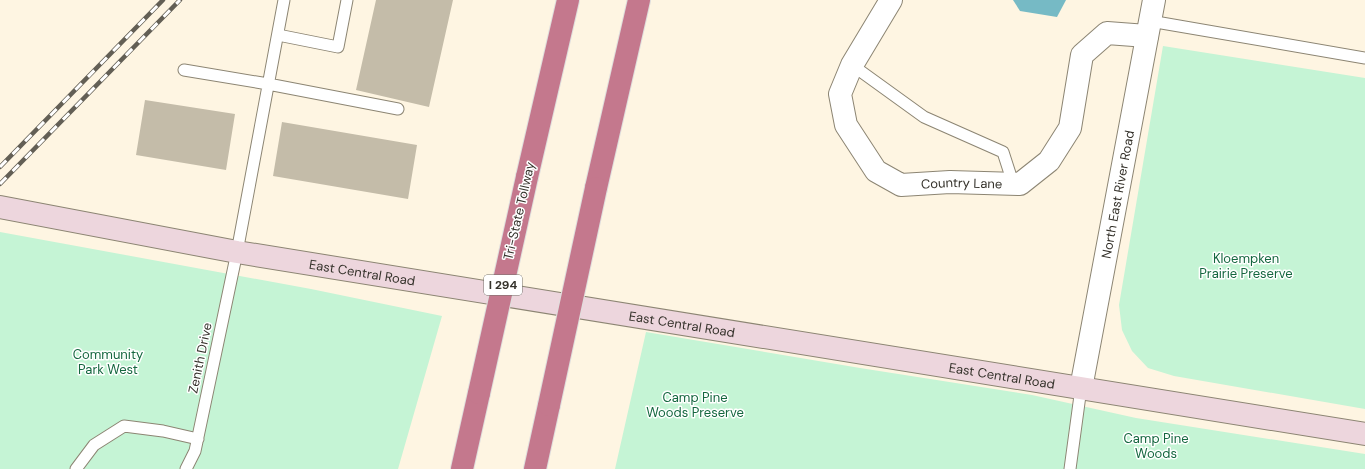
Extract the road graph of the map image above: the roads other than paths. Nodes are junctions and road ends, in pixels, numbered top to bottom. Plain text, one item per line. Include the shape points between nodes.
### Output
1 (284, 0) edge
2 (347, 0) edge
3 (568, 0) edge
4 (638, 0) edge
5 (891, 0) edge
6 (1154, 0) edge
7 (1149, 29) junction
8 (278, 34) junction
9 (1365, 58) edge
10 (852, 65) junction
11 (184, 70) dead end
12 (268, 84) junction
13 (398, 109) dead end
14 (1013, 184) junction
15 (0, 208) edge
16 (237, 252) junction
17 (1081, 388) junction
18 (1365, 434) edge
19 (198, 439) junction
20 (76, 469) edge
21 (186, 469) edge
22 (462, 469) edge
23 (535, 469) edge
24 (1070, 469) edge

1 - 8 lane, Zenith Drive
2 - 8 lane via 338,47
3 - 22 highway, Tri-State Tollway / I 294, bridge
4 - 23 highway, bridge
5 - 10 street, Country Lane
6 - 7 street, North East River Road
7 - 9 lane
7 - 14 street, Country Lane via 1107,33 1082,55 1070,128 1049,161 1020,184
7 - 17 street, North East River Road
8 - 12 lane, Zenith Drive
10 - 14 lane via 924,118 1003,152
10 - 14 street, Country Lane via 840,94 846,125 876,172 901,185 950,182
11 - 12 lane
12 - 13 lane
12 - 16 lane, Zenith Drive
15 - 16 main road, East Central Road
16 - 17 main road, East Central Road
16 - 19 lane, Zenith Drive
17 - 18 main road, East Central Road
17 - 24 lane
19 - 20 lane via 124,426 94,445
19 - 21 lane, Zenith Drive

